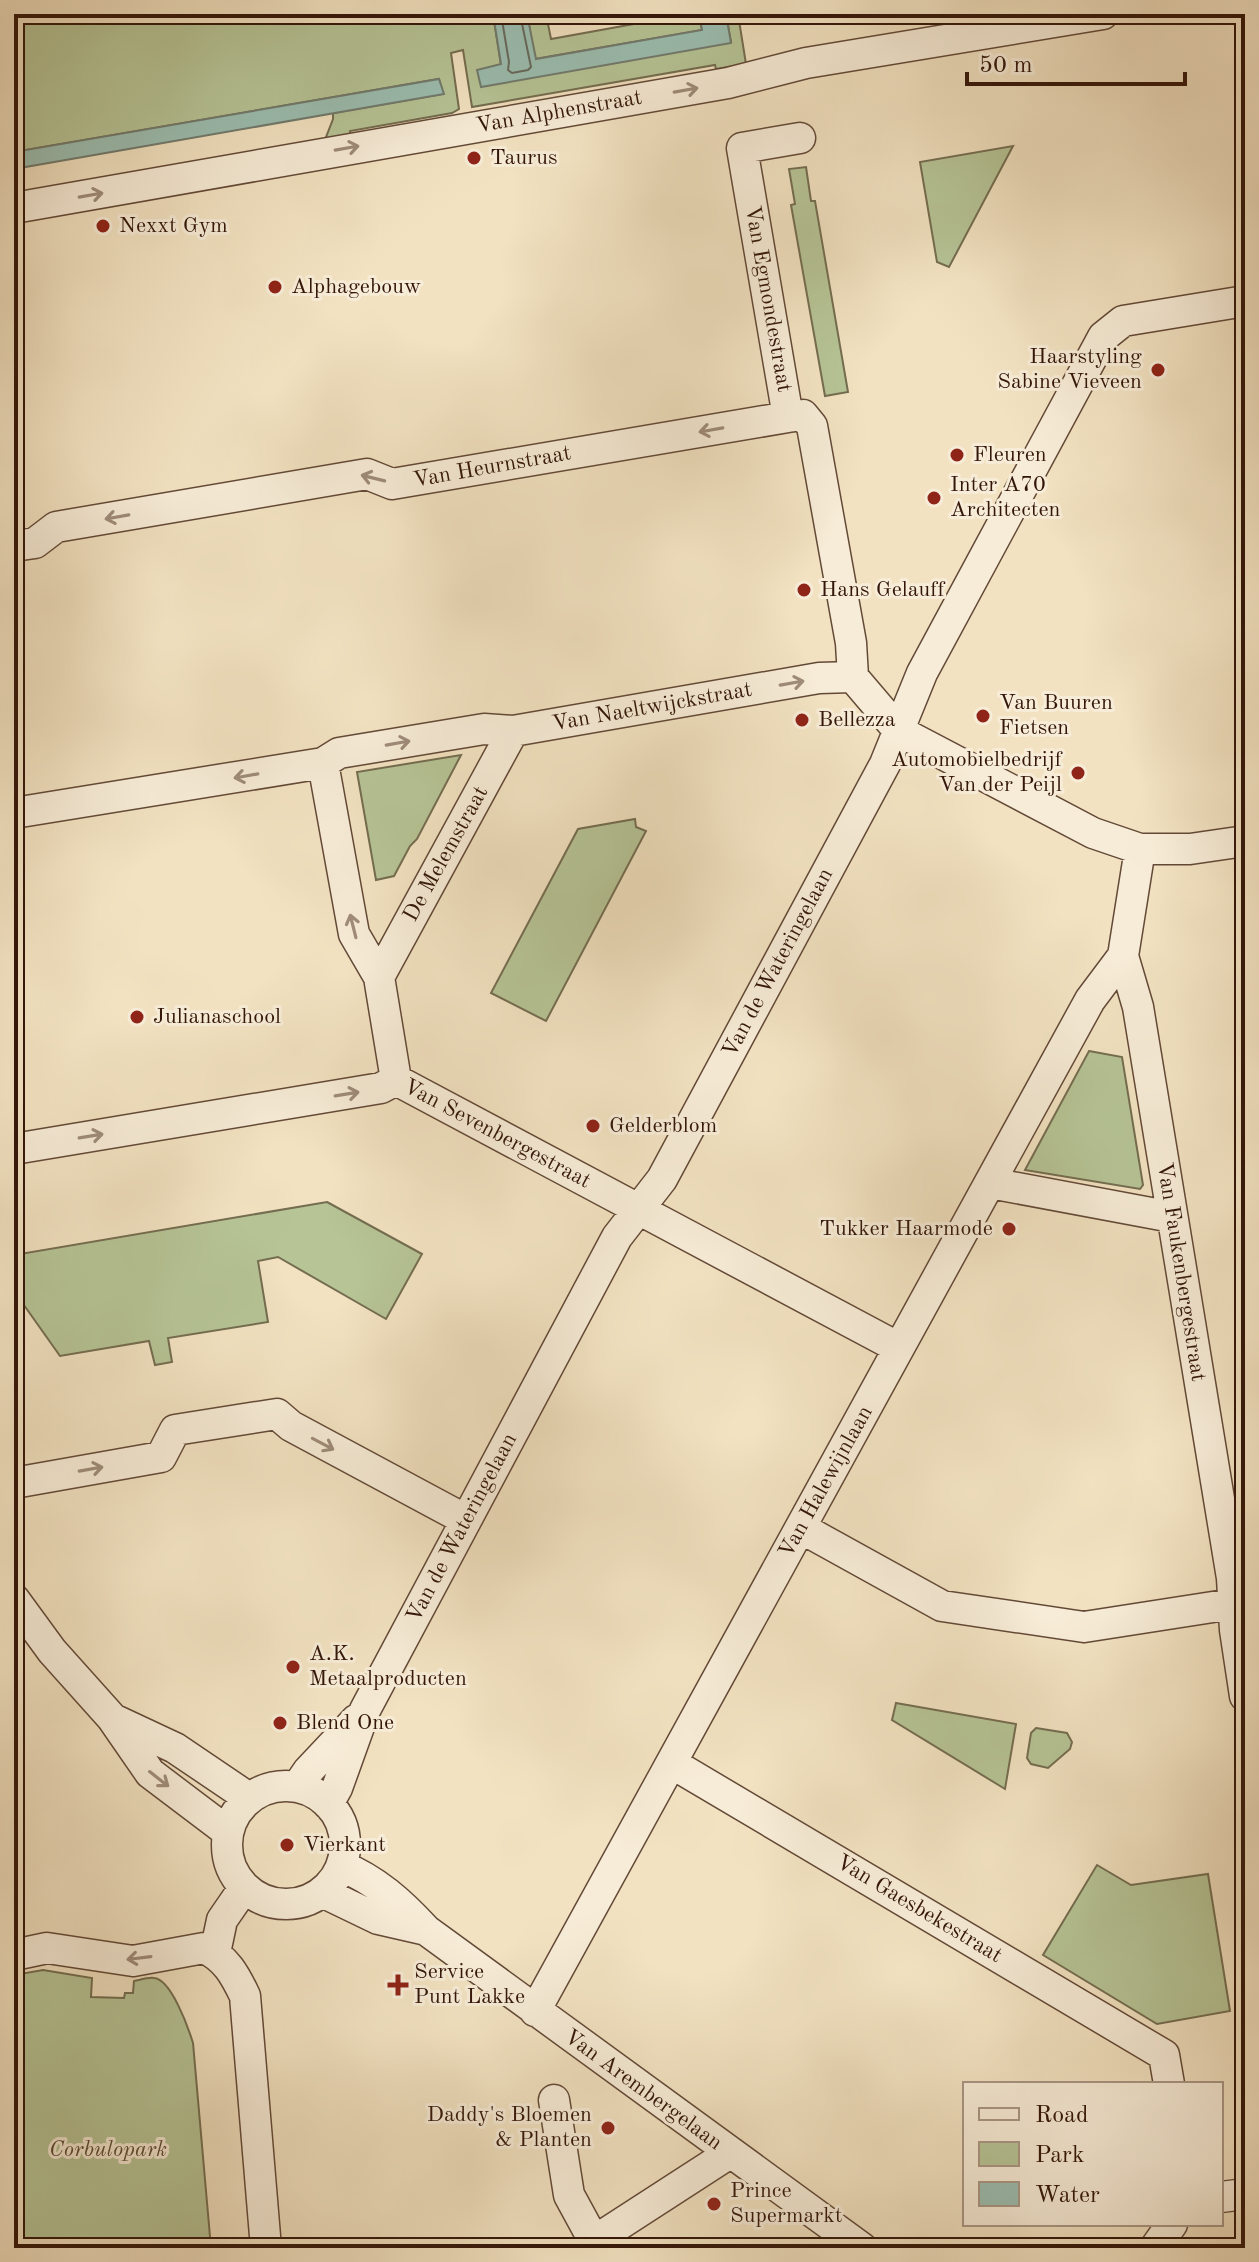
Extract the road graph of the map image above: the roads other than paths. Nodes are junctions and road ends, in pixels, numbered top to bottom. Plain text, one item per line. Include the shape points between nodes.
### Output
1 (1103, 14) edge
2 (800, 138) dead end
3 (14, 208) edge
4 (1245, 301) edge
5 (788, 417) junction
6 (14, 546) edge
7 (853, 677) junction
8 (513, 731) junction
9 (899, 731) junction
10 (323, 763) junction
11 (14, 813) edge
12 (1245, 841) edge
13 (1140, 849) junction
14 (1123, 956) junction
15 (379, 977) junction
16 (396, 1080) junction
17 (14, 1149) edge
18 (990, 1183) junction
19 (639, 1210) junction
20 (1172, 1217) junction
21 (899, 1348) junction
22 (14, 1483) edge
23 (466, 1520) junction
24 (801, 1528) junction
25 (14, 1599) edge
26 (1239, 1604) edge
27 (1245, 1696) edge
28 (365, 1710) junction
29 (112, 1718) junction
30 (673, 1764) junction
31 (297, 1787) junction
32 (249, 1798) junction
33 (328, 1804) junction
34 (228, 1832) junction
35 (341, 1866) junction
36 (322, 1892) junction
37 (252, 1893) junction
38 (426, 1930) junction
39 (215, 1953) junction
40 (14, 1955) edge
41 (535, 2011) junction
42 (1166, 2070) edge
43 (554, 2100) dead end
44 (730, 2153) junction
45 (1245, 2194) edge
46 (1223, 2197) edge
47 (1171, 2226) edge
48 (592, 2244) edge
49 (266, 2248) edge
50 (862, 2248) edge
51 (1155, 2248) edge

3 -> 1 street, Van Alphenstraat
2 - 5 street, Van Egmondestraat via 742,148
4 - 9 street, Van de Wateringelaan via 1123,321 1103,337 922,673
5 -> 6 street, Van Heurnstraat via 392,484 367,474 56,527 35,543
5 - 7 street, Van Egmondestraat via 803,415 812,426
8 -> 7 street, Van Naeltwijckstraat via 819,678
7 - 9 street
10 -> 8 street, Van Naeltwijckstraat via 339,753 484,729
8 - 15 street, De Melemstraat
9 - 13 street via 1093,833
9 - 19 street, Van de Wateringelaan via 662,1179
10 -> 11 street, Van Naeltwijckstraat
15 -> 10 street via 354,934
12 - 13 street
13 - 14 street, Van Faukenbergestraat
14 - 18 street, Van Halewijnlaan via 1090,1000
14 - 20 street, Van Faukenbergestraat via 1138,1007
15 - 16 street
17 -> 16 street, Van Sevenbergestraat via 381,1088
16 - 19 street, Van Sevenbergestraat
18 - 20 street
18 - 21 street, Van Halewijnlaan
19 - 21 street, Van Sevenbergestraat
19 - 23 street, Van de Wateringelaan via 617,1237
20 - 26 street, Van Faukenbergestraat
21 - 24 street, Van Halewijnlaan
22 -> 23 street via 161,1457 175,1430 277,1414
23 - 28 street, Van de Wateringelaan
24 - 26 street via 942,1606 1084,1627
24 - 30 street, Van Halewijnlaan
25 - 29 street
26 - 27 street, Van Faukenbergestraat
28 - 31 street, Van de Wateringelaan
28 - 33 street, Van de Wateringelaan
29 - 32 street via 175,1748
29 -> 34 street via 150,1773
30 - 41 street, Van Halewijnlaan
30 - 42 street, Van Gaesbekestraat
31 - 32 street via 280,1786
31 - 33 street
32 - 34 street via 235,1813
33 - 35 street via 344,1833
34 - 37 street via 228,1862
35 - 36 street
35 - 38 street, Van Arembergelaan via 394,1897
36 - 37 street via 298,1904 271,1903
36 - 38 street, Van Arembergelaan via 378,1919
37 - 39 street via 238,1932
38 - 41 street, Van Arembergelaan
39 -> 40 street via 196,1948 133,1961 47,1948
39 - 49 street via 232,1969 245,1996
41 - 44 street, Van Arembergelaan
43 - 48 street via 569,2195
44 - 48 street
44 - 50 street, Van Arembergelaan
45 - 46 street
47 - 51 street

